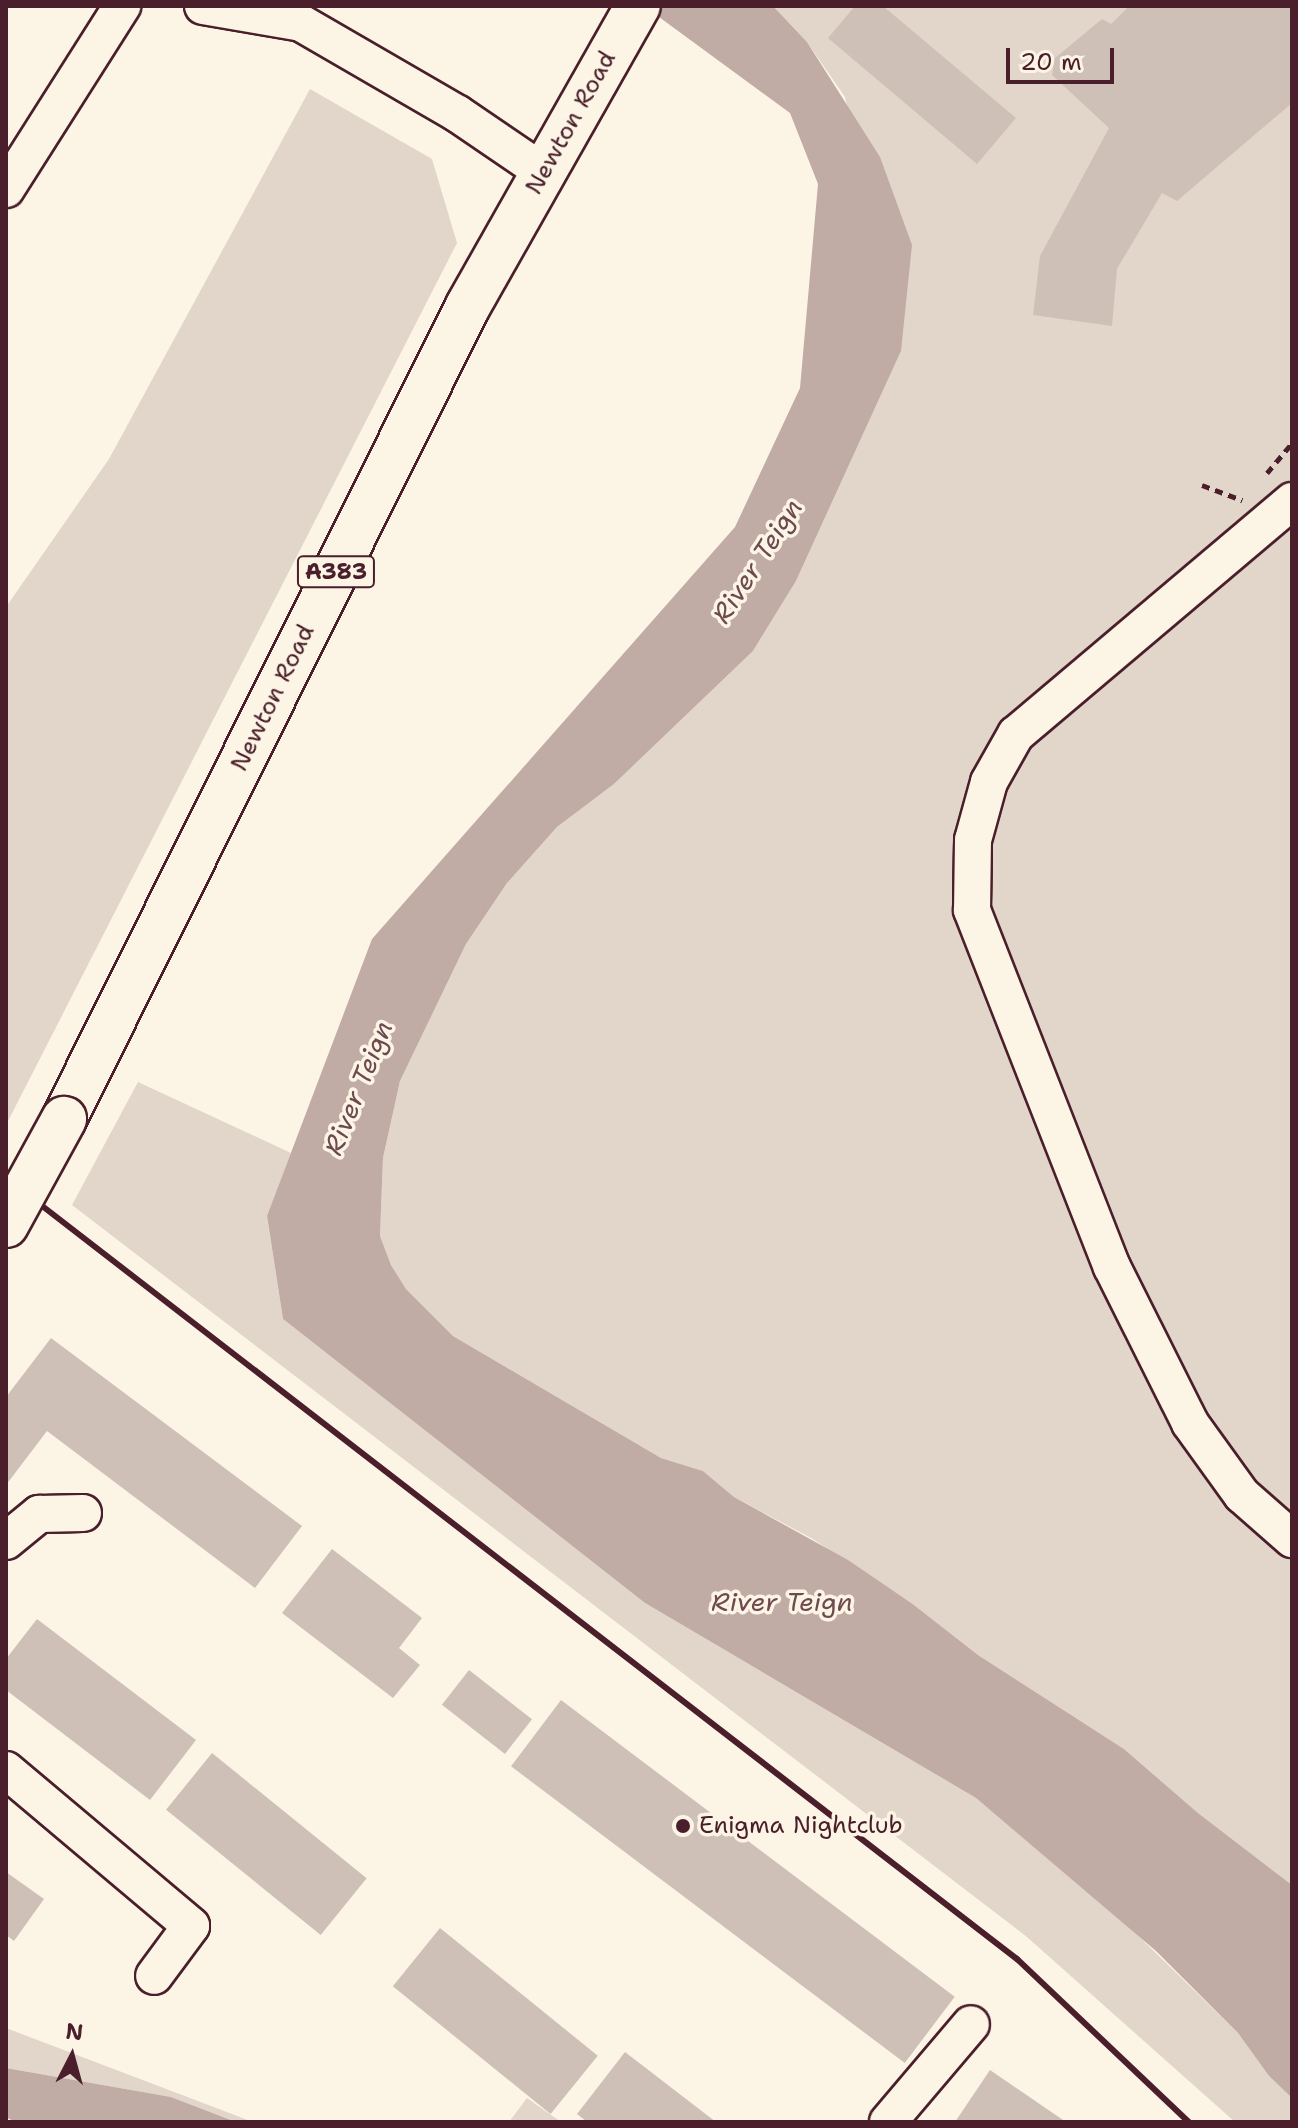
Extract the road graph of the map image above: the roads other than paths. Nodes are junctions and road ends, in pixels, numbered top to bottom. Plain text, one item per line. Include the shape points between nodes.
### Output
1 (122, 6) edge
2 (203, 6) edge
3 (630, 19) edge
4 (543, 172) junction
5 (6, 189) edge
6 (1292, 501) edge
7 (6, 1225) edge
8 (83, 1513) dead end
9 (1292, 1539) edge
10 (6, 1541) edge
11 (6, 1770) edge
12 (154, 1976) dead end
13 (971, 2024) dead end
14 (888, 2122) edge

1 - 5 street
2 - 4 street via 301,23 458,114
3 - 4 main road, Newton Road / A383
4 - 7 main road, Newton Road / A383, bridge via 460,320 64,1119
6 - 9 street via 1016,734 989,782 973,840 972,910 1112,1267 1190,1423 1242,1495
8 - 10 street via 39,1514
11 - 12 street via 191,1926
13 - 14 street

